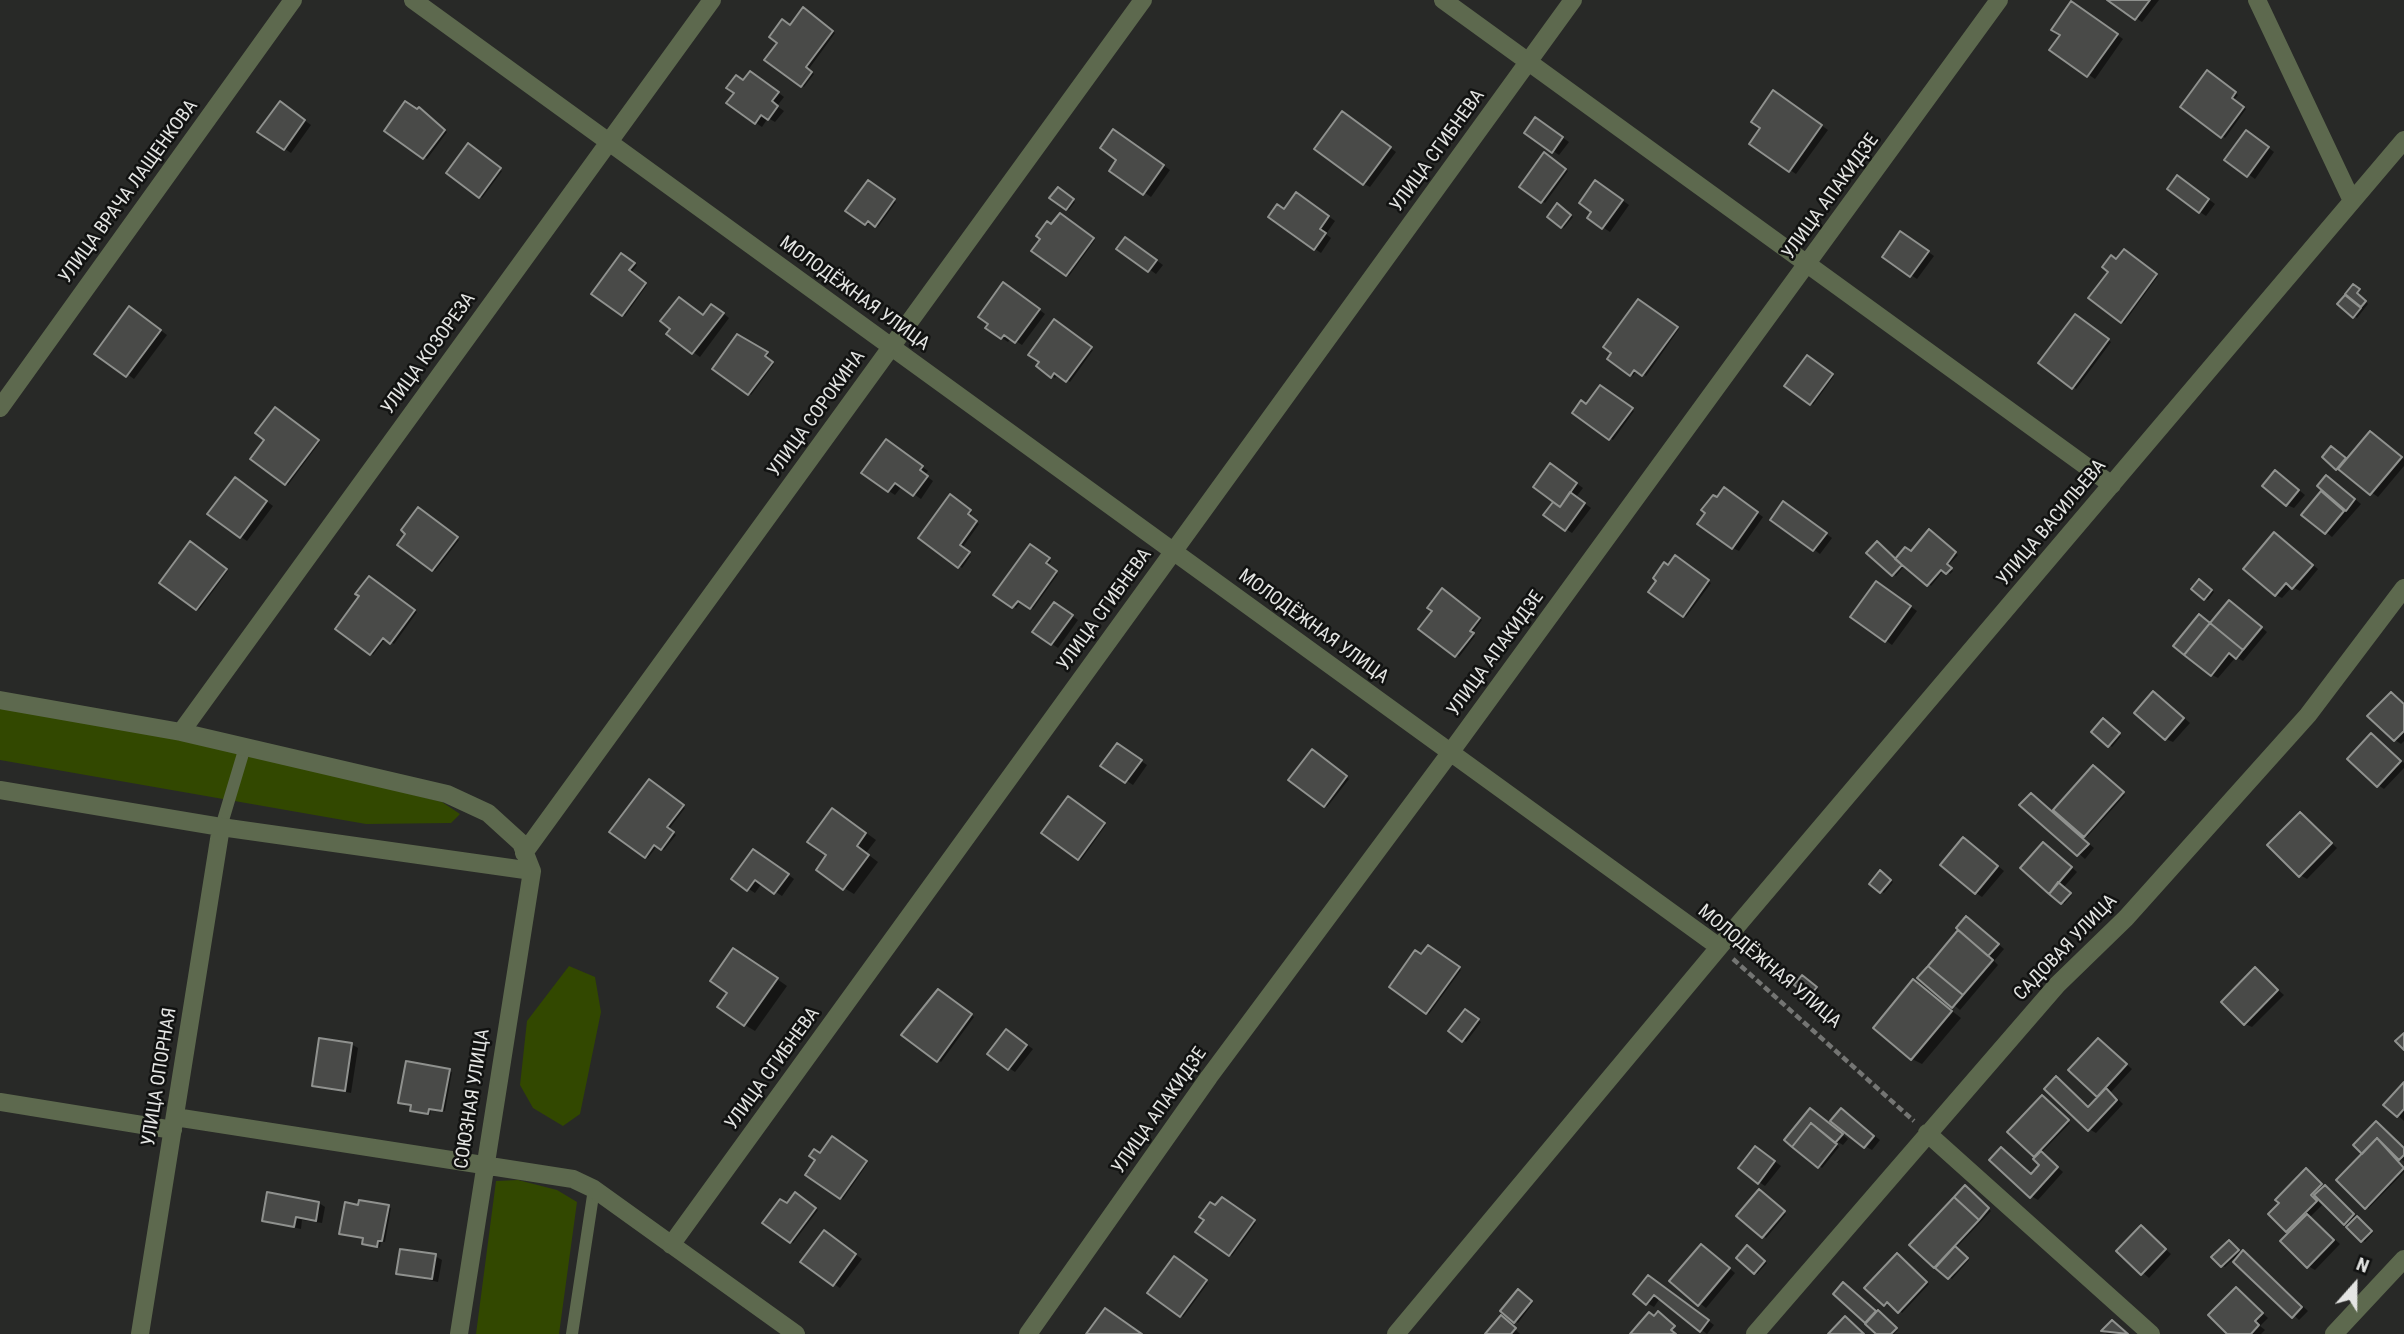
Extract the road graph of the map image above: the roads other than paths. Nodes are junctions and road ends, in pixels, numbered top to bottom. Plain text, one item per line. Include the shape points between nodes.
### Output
1 (293, 0) edge
2 (413, 0) edge
3 (712, 0) edge
4 (1143, 0) edge
5 (1443, 0) edge
6 (1573, 0) edge
7 (1999, 0) edge
8 (2257, 0) edge
9 (1528, 62) junction
10 (2404, 140) edge
11 (609, 142) junction
12 (2352, 201) junction
13 (1807, 265) junction
14 (891, 347) junction
15 (0, 408) edge
16 (2112, 485) junction
17 (1173, 552) junction
18 (2404, 589) edge
19 (0, 700) edge
20 (181, 732) junction
21 (245, 747) junction
22 (1450, 753) junction
23 (0, 790) edge
24 (221, 827) junction
25 (524, 853) junction
26 (532, 872) junction
27 (1719, 947) junction
28 (0, 1101) edge
29 (174, 1123) junction
30 (1927, 1133) junction
31 (484, 1165) junction
32 (594, 1189) junction
33 (671, 1245) junction
34 (2404, 1259) edge
35 (140, 1334) edge
36 (458, 1334) edge
37 (572, 1334) edge
38 (796, 1334) edge
39 (1028, 1334) edge
40 (1396, 1334) edge
41 (1755, 1334) edge
42 (2151, 1334) edge
43 (2334, 1334) edge

1 - 15 street, УЛИЦА ВРАЧА ЛАЩЕНКОВА
2 - 11 street, МОЛОДЁЖНАЯ УЛИЦА
3 - 11 street, УЛИЦА КОЗОРЕЗА
4 - 14 street, УЛИЦА СОРОКИНА
5 - 9 street
6 - 9 street, УЛИЦА СГИБНЕВА
7 - 13 street, УЛИЦА АПАКИДЗЕ
8 - 12 street
9 - 13 street
9 - 17 street, УЛИЦА СГИБНЕВА
10 - 12 street, УЛИЦА ВАСИЛЬЕВА
11 - 14 street, МОЛОДЁЖНАЯ УЛИЦА
11 - 20 street, УЛИЦА КОЗОРЕЗА
12 - 16 street, УЛИЦА ВАСИЛЬЕВА
13 - 16 street
13 - 22 street, УЛИЦА АПАКИДЗЕ
14 - 17 street, МОЛОДЁЖНАЯ УЛИЦА
14 - 25 street, УЛИЦА СОРОКИНА
16 - 27 street, УЛИЦА ВАСИЛЬЕВА
17 - 22 street, МОЛОДЁЖНАЯ УЛИЦА
17 - 33 street, УЛИЦА СГИБНЕВА
18 - 30 street, САДОВАЯ УЛИЦА via 2308,715 2126,918 2057,985
19 - 20 street
20 - 21 street
21 - 24 lane
21 - 25 street via 447,794 488,813 521,843
22 - 27 street, МОЛОДЁЖНАЯ УЛИЦА
22 - 39 street, УЛИЦА АПАКИДЗЕ via 1209,1077
23 - 24 street
24 - 26 street
24 - 29 street, УЛИЦА ОПОРНАЯ
25 - 26 street
26 - 31 street, СОЮЗНАЯ УЛИЦА
27 - 40 street, УЛИЦА ВАСИЛЬЕВА
28 - 29 street
29 - 31 street
29 - 35 street, УЛИЦА ОПОРНАЯ
30 - 41 street, САДОВАЯ УЛИЦА
30 - 42 street
31 - 32 street via 573,1179
31 - 36 street, СОЮЗНАЯ УЛИЦА
32 - 33 street
32 - 37 lane
33 - 38 street
34 - 43 street

